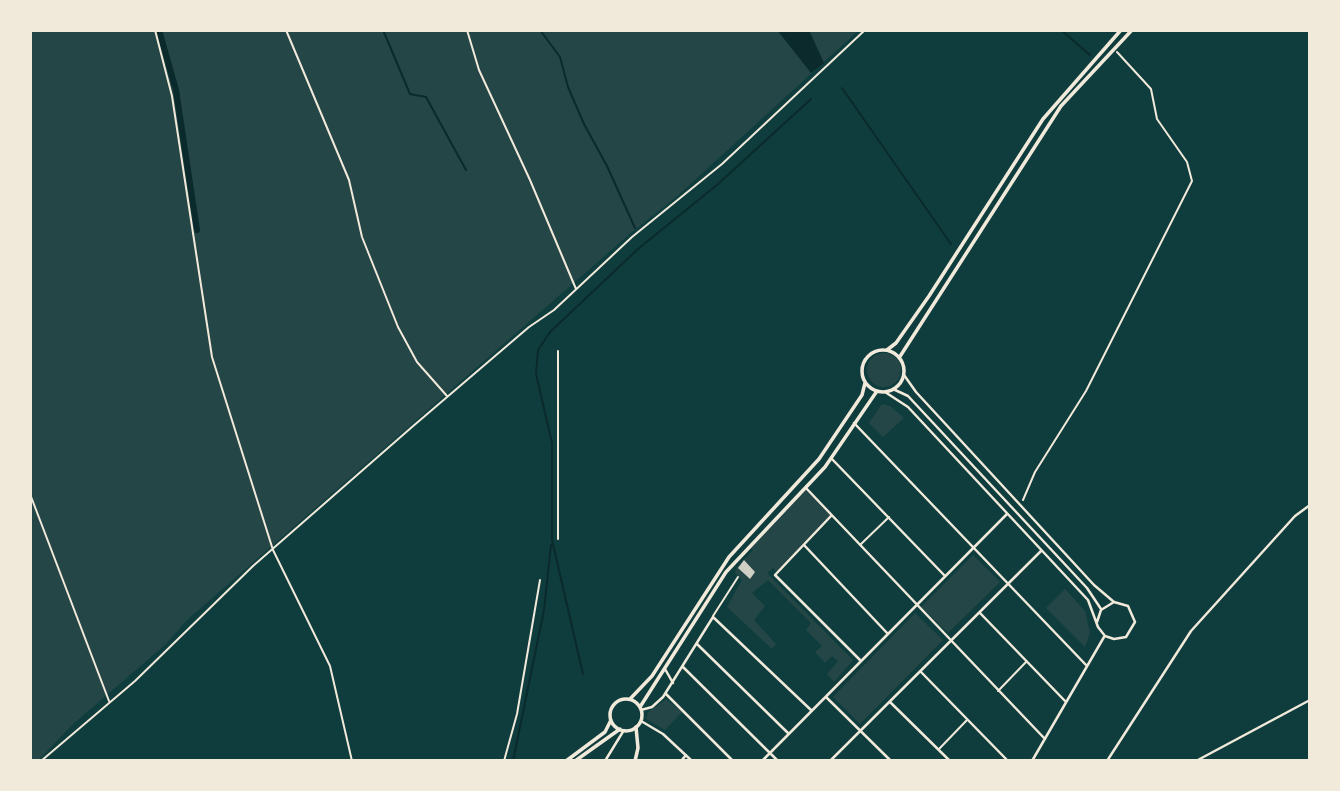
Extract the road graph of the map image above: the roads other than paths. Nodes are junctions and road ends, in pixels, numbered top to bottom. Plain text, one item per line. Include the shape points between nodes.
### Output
1 (1121, 30) edge
2 (1132, 30) edge
3 (887, 350) junction
4 (558, 351) dead end
5 (899, 358) junction
6 (904, 375) junction
7 (866, 383) junction
8 (893, 389) junction
9 (877, 391) junction
10 (885, 392) junction
11 (854, 423) junction
12 (831, 458) junction
13 (806, 487) junction
14 (1310, 505) edge
15 (1007, 514) junction
16 (831, 516) junction
17 (889, 517) junction
18 (558, 539) dead end
19 (803, 545) junction
20 (859, 545) junction
21 (973, 548) junction
22 (1041, 550) junction
23 (946, 576) junction
24 (738, 577) dead end
25 (540, 580) dead end
26 (1007, 584) junction
27 (1114, 602) junction
28 (916, 606) junction
29 (1101, 610) junction
30 (980, 612) junction
31 (713, 617) junction
32 (1097, 622) junction
33 (888, 634) junction
34 (1105, 636) junction
35 (950, 642) junction
36 (697, 644) junction
37 (861, 661) junction
38 (1027, 662) junction
39 (1087, 666) junction
40 (683, 667) junction
41 (665, 669) junction
42 (921, 672) junction
43 (673, 683) junction
44 (998, 691) junction
45 (666, 694) junction
46 (826, 697) junction
47 (630, 699) junction
48 (1310, 700) edge
49 (890, 702) junction
50 (1066, 702) junction
51 (640, 708) junction
52 (812, 711) junction
53 (611, 720) junction
54 (967, 720) junction
55 (640, 721) junction
56 (636, 727) junction
57 (622, 730) junction
58 (861, 732) junction
59 (789, 734) junction
60 (1045, 739) junction
61 (939, 750) junction
62 (770, 754) junction
63 (686, 755) junction
64 (503, 761) edge
65 (566, 761) edge
66 (575, 761) edge
67 (605, 761) edge
68 (635, 761) edge
69 (681, 761) edge
70 (692, 761) edge
71 (733, 761) edge
72 (762, 761) edge
73 (778, 761) edge
74 (830, 761) edge
75 (891, 761) edge
76 (950, 761) edge
77 (1007, 761) edge
78 (1032, 761) edge
79 (1107, 761) edge
80 (1196, 761) edge

1 - 3 main road via 1042,119 929,296
2 - 5 main road via 1048,124
3 - 5 main road
3 - 7 main road via 873,352 863,362
4 - 18 street
5 - 6 main road
6 - 8 main road
6 - 27 street
7 - 9 main road
7 - 47 main road via 818,459 729,557 652,676
8 - 10 main road
8 - 29 street via 908,396 1093,594
9 - 10 main road
9 - 11 main road
10 - 15 street via 908,407
11 - 12 main road
11 - 21 street
12 - 13 main road
12 - 17 street
13 - 16 street
13 - 41 main road via 726,572
14 - 79 street via 1191,631
15 - 21 street
15 - 22 street
16 - 19 street
16 - 20 street
17 - 20 street
17 - 23 street
19 - 33 street
19 - 37 street via 775,576
20 - 28 street
21 - 23 street
21 - 26 street
22 - 26 street
22 - 32 street via 1088,600
23 - 28 street
24 - 31 street
25 - 64 street via 517,715
26 - 30 street
26 - 39 street
27 - 29 street
27 - 34 street via 1132,610 1133,628 1120,639
28 - 33 street
28 - 35 street
29 - 32 street
30 - 35 street
30 - 38 street
31 - 36 street
31 - 52 street
32 - 34 street
33 - 37 street
34 - 39 street
35 - 42 street
35 - 44 street
36 - 40 street
36 - 59 street
37 - 46 street
38 - 44 street
38 - 50 street
39 - 50 street
40 - 43 street
40 - 62 street
41 - 43 street
41 - 51 main road
42 - 49 street
42 - 54 street
43 - 45 street
44 - 60 street
45 - 51 street via 652,707
45 - 71 street
46 - 52 street
46 - 58 street
47 - 51 main road
47 - 53 main road via 616,702
48 - 80 street
49 - 58 street
49 - 61 street
50 - 60 street
51 - 55 main road
52 - 59 street
53 - 57 main road
53 - 65 main road via 605,732
54 - 61 street
54 - 77 street
55 - 56 main road
55 - 63 street
56 - 57 main road
56 - 68 main road via 639,748
57 - 66 main road
57 - 67 street
58 - 74 street
58 - 75 street
59 - 62 street
60 - 78 street
61 - 76 street
62 - 72 street
62 - 73 street
63 - 69 street
63 - 70 street

